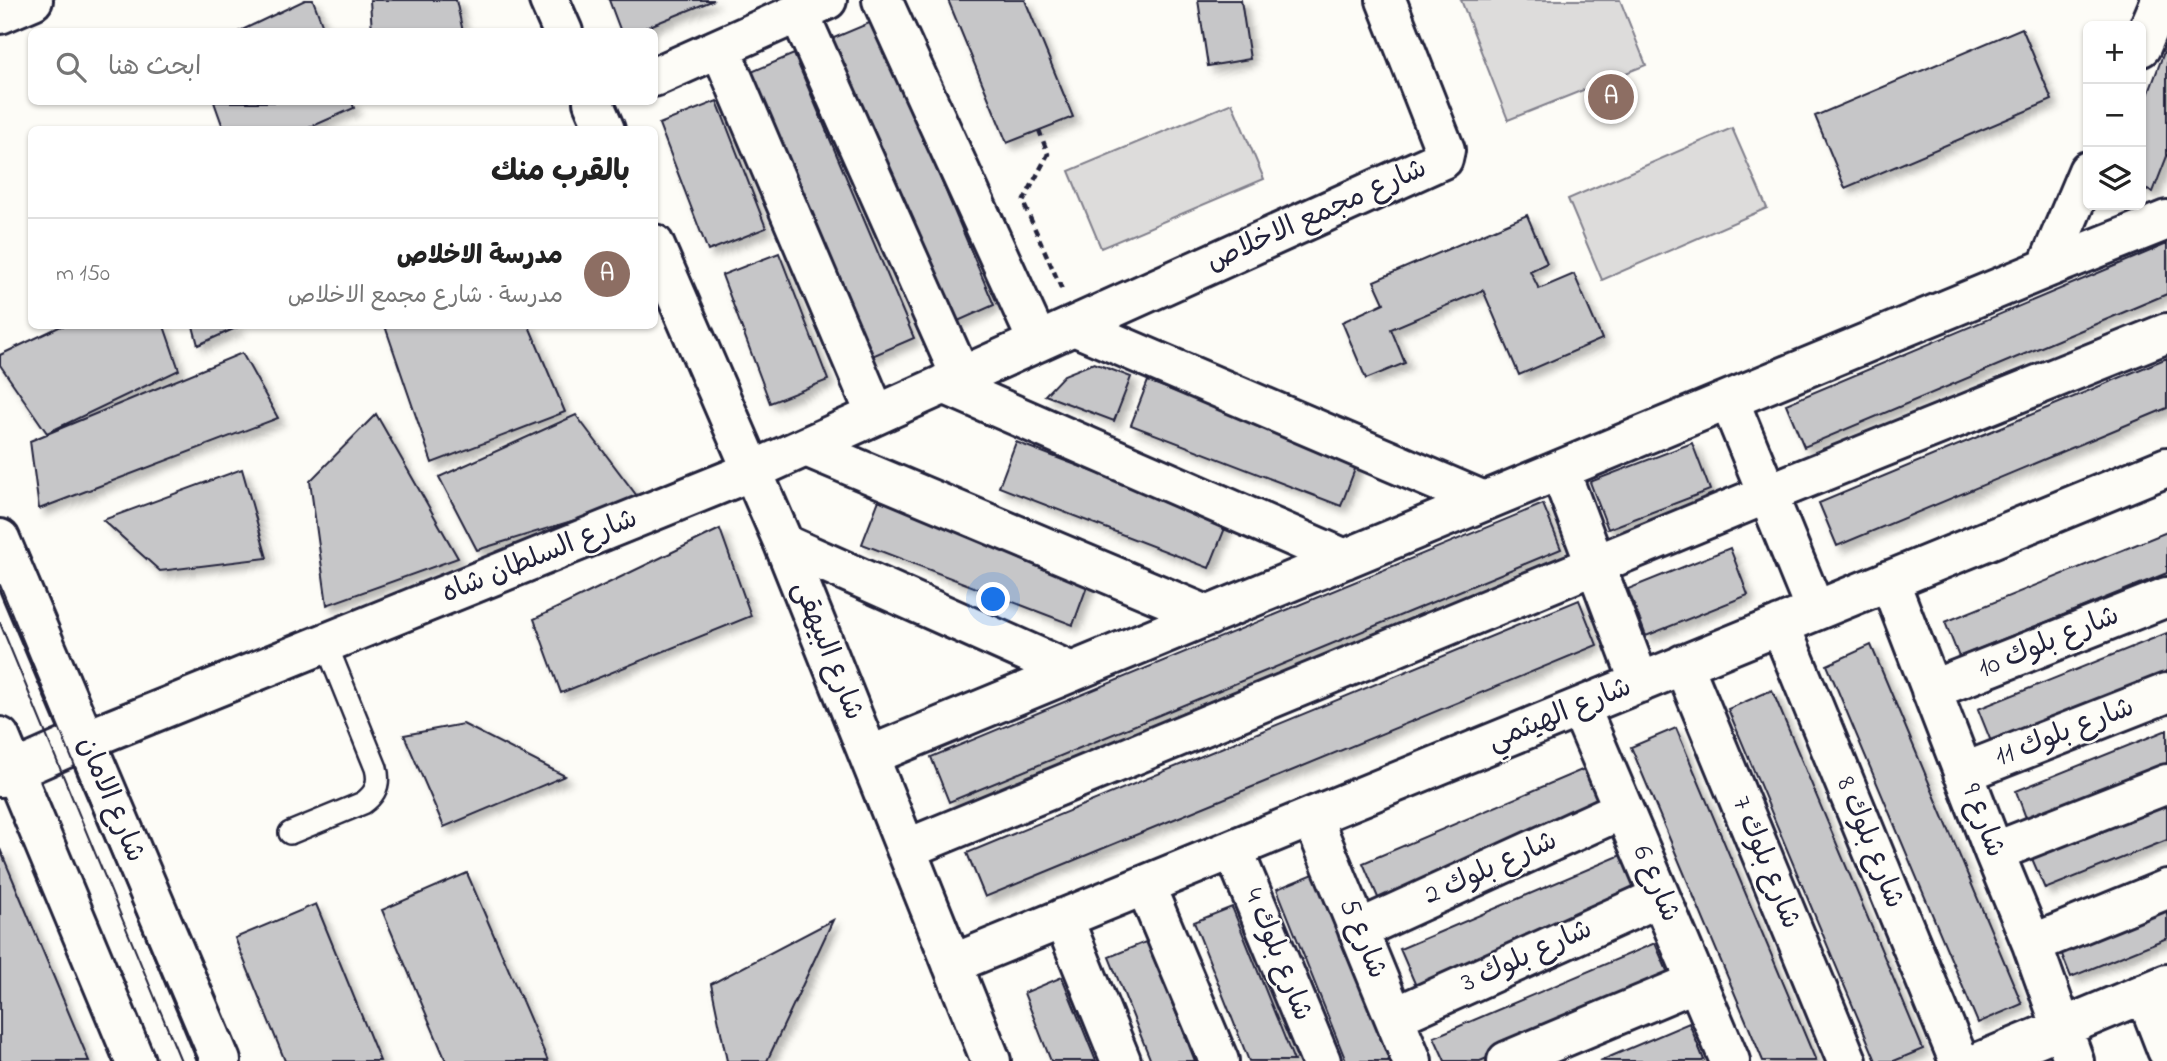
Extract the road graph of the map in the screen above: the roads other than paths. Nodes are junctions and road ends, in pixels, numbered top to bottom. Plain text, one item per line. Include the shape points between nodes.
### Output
1 (33, 0) edge
2 (549, 0) edge
3 (882, 0) edge
4 (1386, 0) edge
5 (2161, 0) edge
6 (813, 6) edge
7 (0, 14) edge
8 (561, 28) edge
9 (2146, 35) edge
10 (720, 48) junction
11 (658, 75) edge
12 (2083, 183) edge
13 (2167, 220) edge
14 (658, 253) edge
15 (2048, 268) junction
16 (1074, 326) junction
17 (2167, 333) edge
18 (1038, 342) junction
19 (953, 380) junction
20 (1729, 400) junction
21 (876, 415) junction
22 (806, 447) junction
23 (2167, 467) edge
24 (752, 471) junction
25 (1560, 471) junction
26 (1768, 494) junction
27 (1484, 501) junction
28 (0, 539) edge
29 (784, 544) junction
30 (1345, 559) junction
31 (1596, 565) junction
32 (1889, 580) junction
33 (2167, 597) edge
34 (1815, 610) junction
35 (1209, 615) junction
36 (1780, 625) junction
37 (326, 644) junction
38 (1684, 664) junction
39 (1072, 672) junction
40 (1640, 683) junction
41 (1931, 690) junction
42 (2167, 693) edge
43 (1580, 707) junction
44 (85, 742) junction
45 (869, 756) junction
46 (5, 761) edge
47 (1963, 774) junction
48 (2167, 784) edge
49 (1623, 809) junction
50 (1312, 817) junction
51 (290, 833) dead end
52 (906, 849) junction
53 (1233, 849) junction
54 (1994, 852) junction
55 (1145, 885) junction
56 (2167, 889) edge
57 (1660, 897) junction
58 (1063, 918) junction
59 (1358, 929) junction
60 (2032, 944) junction
61 (952, 964) junction
62 (1696, 982) junction
63 (2156, 989) edge
64 (1394, 1017) junction
65 (2067, 1044) edge
66 (2167, 1050) edge
67 (135, 1061) edge
68 (220, 1061) edge
69 (991, 1061) edge
70 (1121, 1061) edge
71 (1219, 1061) edge
72 (1321, 1061) edge
73 (1412, 1061) edge
74 (1507, 1061) edge
75 (1730, 1061) edge
76 (1847, 1061) edge
77 (1959, 1061) edge
78 (1982, 1061) edge

1 - 7 street
2 - 8 street
3 - 18 street
4 - 16 street, شارع مجمع الاخلاص via 1445,150 1443,159
5 - 9 street
6 - 10 street
6 - 19 street
10 - 11 street
10 - 21 street
12 - 15 street
13 - 15 street
14 - 24 street, شارع البيهقى
15 - 20 street
16 - 18 street, شارع السلطان شاه
16 - 27 street
17 - 26 street
18 - 19 street, شارع السلطان شاه
19 - 21 street, شارع السلطان شاه
19 - 30 street
20 - 25 street
20 - 26 street
21 - 22 street, شارع السلطان شاه
22 - 24 street, شارع السلطان شاه
22 - 35 street
23 - 32 street, شارع الهيثمي
24 - 29 street, شارع البيهقى
24 - 37 street, شارع السلطان شاه
25 - 27 street
25 - 31 street
26 - 31 street
26 - 34 street
27 - 30 street
28 - 44 street, شارع الامان
29 - 39 street
29 - 45 street, شارع البيهقى
30 - 35 street
31 - 40 street
31 - 52 street
32 - 34 street, شارع الهيثمي
32 - 41 street, شارع 9
33 - 41 street, شارع بلوك 10
34 - 36 street, شارع الهيثمي
35 - 39 street
36 - 38 street, شارع الهيثمي
36 - 77 street, شارع بلوك 8
37 - 44 street, شارع السلطان شاه
37 - 51 lane via 378,783 363,803
38 - 40 street, شارع الهيثمي
38 - 76 street, شارع بلوك 7
39 - 45 street
40 - 43 street, شارع الهيثمي
41 - 47 street, شارع 9
42 - 47 street, شارع بلوك 11
43 - 49 street, شارع 6
43 - 50 street, شارع الهيثمي
44 - 46 street, شارع السلطان شاه
44 - 68 street, شارع الامان
45 - 52 street, شارع البيهقى
46 - 67 street
47 - 54 street, شارع 9
48 - 54 street
49 - 57 street, شارع 6
49 - 59 street, شارع بلوك 2
50 - 53 street, شارع الهيثمي
50 - 59 street, شارع 5
52 - 61 street, شارع البيهقى
53 - 55 street, شارع الهيثمي
53 - 72 street, شارع بلوك 4
54 - 60 street, شارع 9
55 - 58 street, شارع الهيثمي
55 - 71 street
56 - 60 street
57 - 62 street, شارع 6
57 - 64 street, شارع بلوك 3
58 - 61 street, شارع الهيثمي
58 - 70 street
59 - 64 street, شارع 5
60 - 65 street, شارع 9
61 - 69 street, شارع البيهقى
62 - 74 street
62 - 75 street, شارع 6
63 - 65 street
63 - 66 street
64 - 73 street, شارع 5
65 - 78 street

